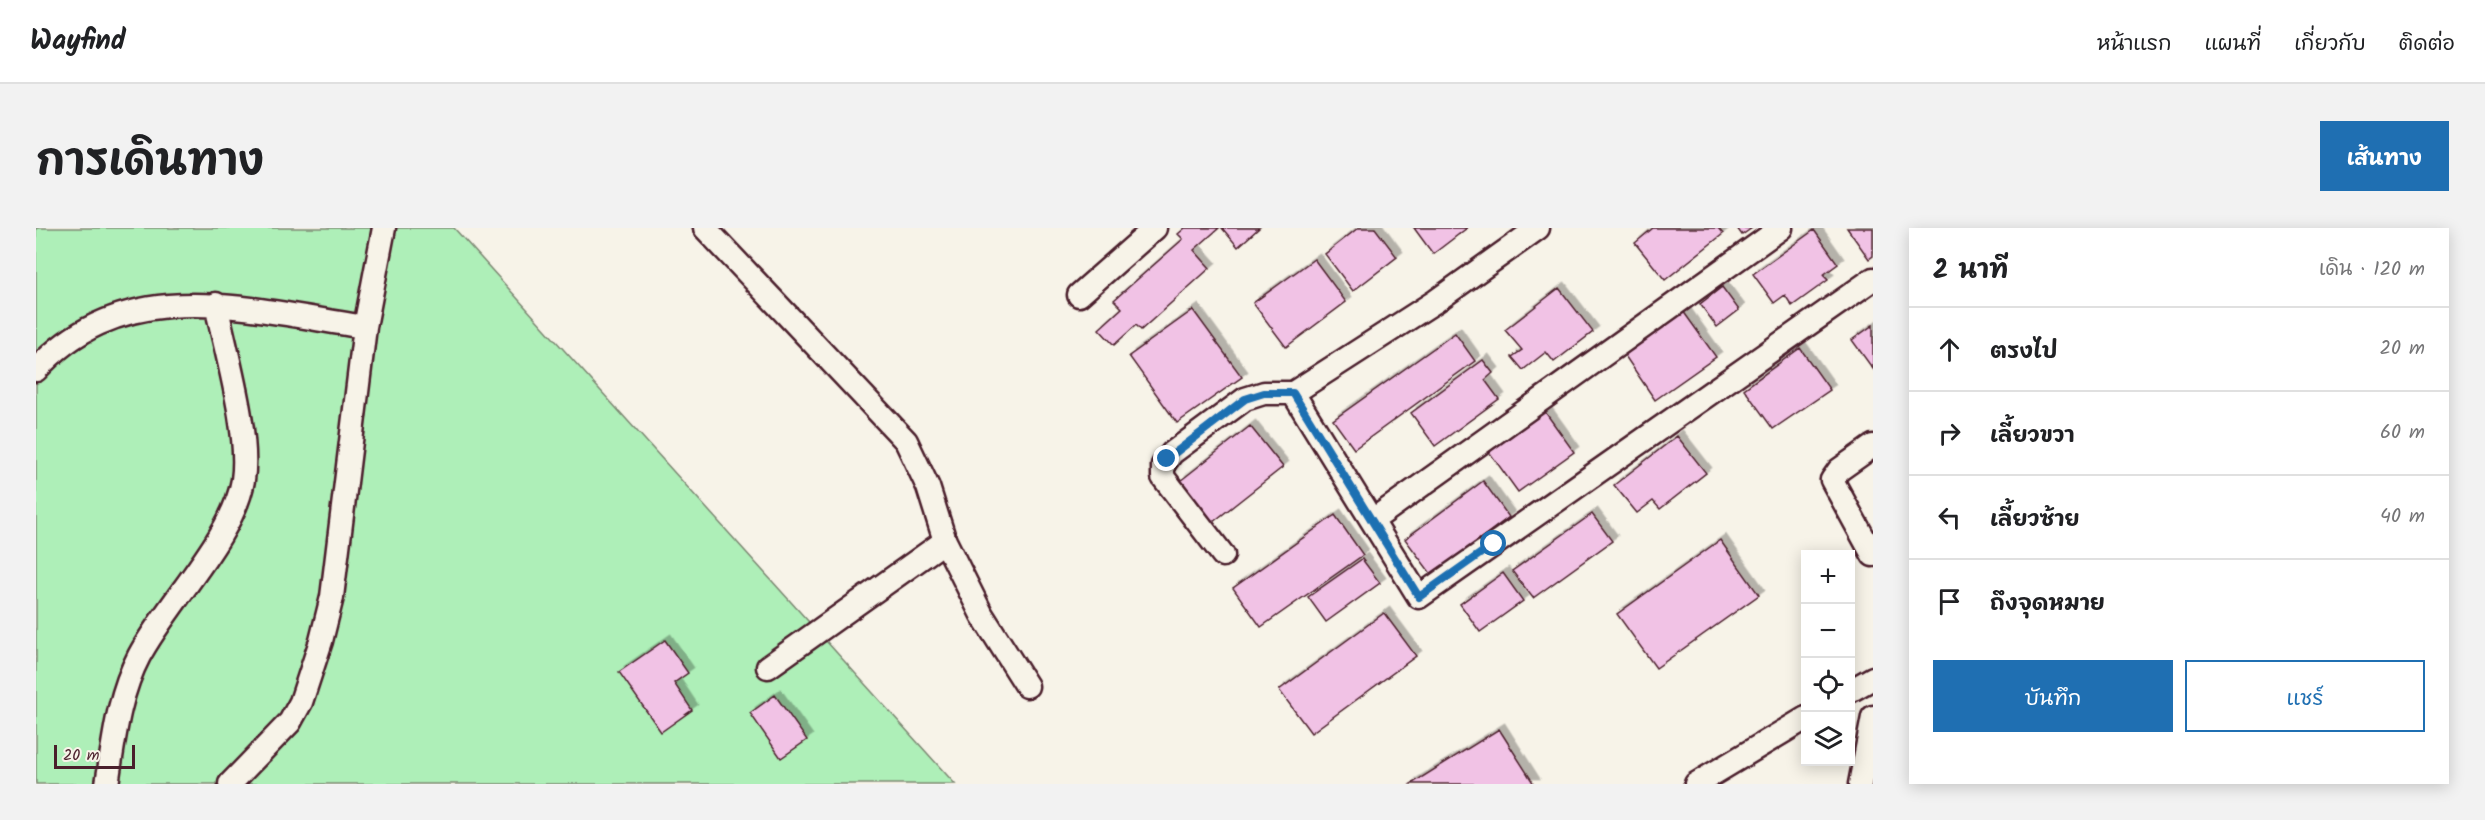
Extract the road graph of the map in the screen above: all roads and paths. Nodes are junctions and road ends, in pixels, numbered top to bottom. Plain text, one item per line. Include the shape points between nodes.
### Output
1 (384, 228) edge
2 (705, 228) edge
3 (1155, 228) edge
4 (1538, 228) edge
5 (1781, 228) edge
6 (1873, 279) edge
7 (1078, 295) dead end
8 (216, 304) junction
9 (365, 327) junction
10 (36, 370) edge
11 (1293, 393) junction
12 (1873, 446) edge
13 (1372, 520) junction
14 (945, 541) junction
15 (1222, 555) dead end
16 (1873, 555) edge
17 (768, 667) dead end
18 (1873, 678) edge
19 (1027, 686) dead end
20 (1855, 689) edge
21 (1873, 717) edge
22 (1801, 721) edge
23 (107, 784) edge
24 (230, 784) edge
25 (1696, 784) edge
26 (1860, 784) edge

1 - 9 street
2 - 14 street via 901,434 916,457
3 - 7 street
4 - 11 street via 1436,301
5 - 13 street
6 - 13 street via 1419,597
8 - 9 street
8 - 10 street via 169,304 120,315 65,343
8 - 23 street via 243,439 242,482 236,507 224,528 149,637 128,678
9 - 24 street via 332,597 311,675 290,722
11 - 13 street
11 - 15 street via 1264,393 1245,399 1172,453 1164,465 1163,477
12 - 16 street via 1839,470 1832,480
14 - 17 street
14 - 19 street via 982,615
18 - 20 street
21 - 26 street
22 - 25 street

